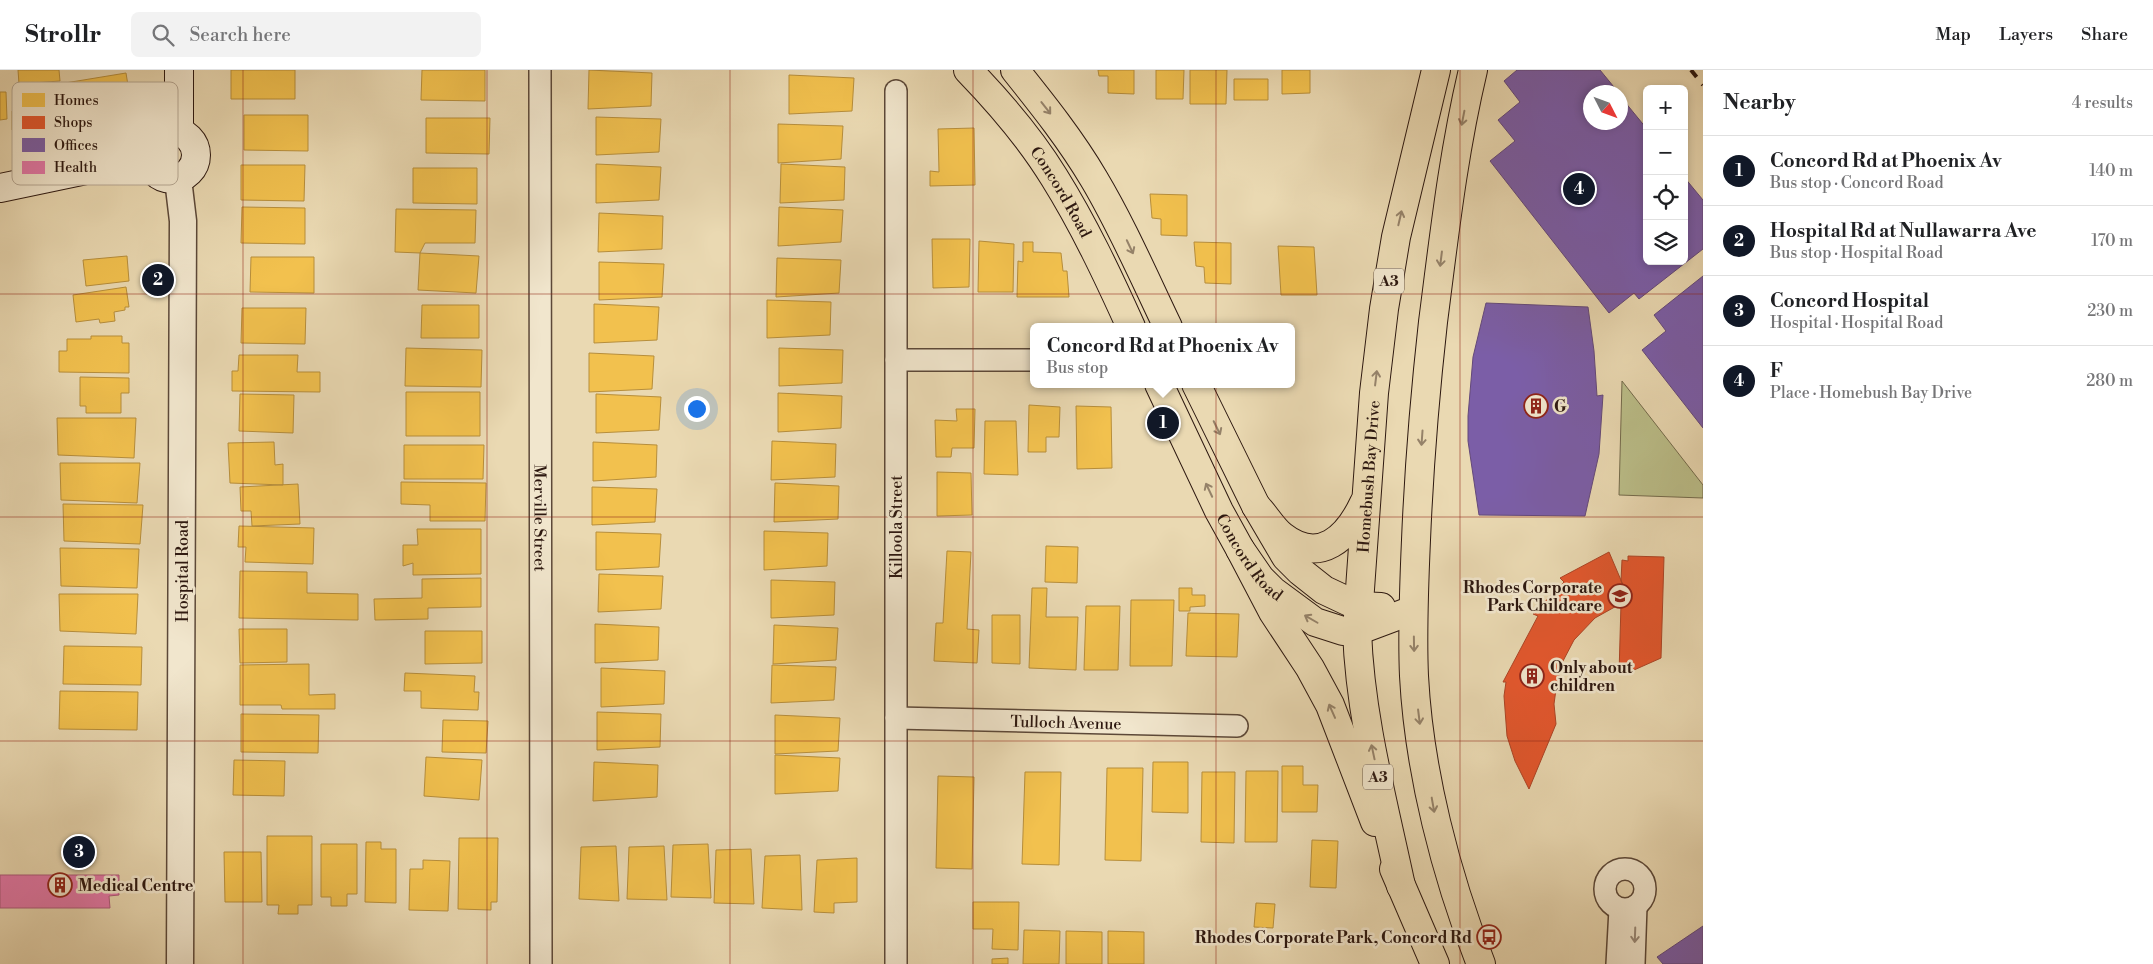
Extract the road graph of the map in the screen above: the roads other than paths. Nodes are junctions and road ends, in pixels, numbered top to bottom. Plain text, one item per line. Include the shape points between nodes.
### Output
1 (179, 70) edge
2 (540, 70) edge
3 (968, 70) edge
4 (1016, 70) edge
5 (1436, 70) edge
6 (1473, 70) edge
7 (896, 91) dead end
8 (179, 132) joint
9 (178, 179) joint
10 (14, 185) edge
11 (0, 188) edge
12 (1124, 322) edge
13 (1166, 323) edge
14 (896, 360) junction
15 (1030, 360) edge
16 (1161, 388) edge
17 (1198, 388) edge
18 (1366, 497) junction
19 (1256, 506) junction
20 (1240, 549) junction
21 (1414, 610) junction
22 (1358, 618) junction
23 (896, 718) junction
24 (1237, 726) dead end
25 (1401, 886) junction
26 (180, 964) edge
27 (542, 964) edge
28 (896, 964) edge
29 (1435, 964) edge
30 (1480, 964) edge
31 (1617, 964) edge
32 (1634, 964) edge

1 - 8 main road
2 - 27 street, Merville Street
3 - 12 main road, Concord Road via 1054,176 1100,260
4 -> 13 main road, Concord Road via 1094,178
18 -> 5 main road, Homebush Bay Drive / A3 via 1384,309 1396,237
6 -> 21 main road via 1451,176 1425,389
7 - 14 street, Killoola Street
8 - 9 main road via 192,141 196,156 191,170
9 - 26 street, Hospital Road via 183,221
10 - 11 main road
14 - 15 street
14 - 23 street, Killoola Street
20 -> 16 main road, Concord Road
17 -> 19 main road, Concord Road
18 - 19 main road via 1350,528 1335,542 1321,548 1290,541
18 - 22 main road, Homebush Bay Drive / A3
19 - 22 main road, Concord Road via 1286,557
22 -> 20 main road, Concord Road via 1335,629 1305,616 1260,578
25 -> 20 main road via 1330,705 1273,612
21 - 22 main road, Concord Road
21 -> 30 main road via 1414,678 1435,818
25 -> 22 main road, Homebush Bay Drive / A3 via 1365,717 1358,667
23 - 24 street, Tulloch Avenue
23 - 28 street, Killoola Street
25 - 29 main road, A3
31 -> 32 street via 1628,907

